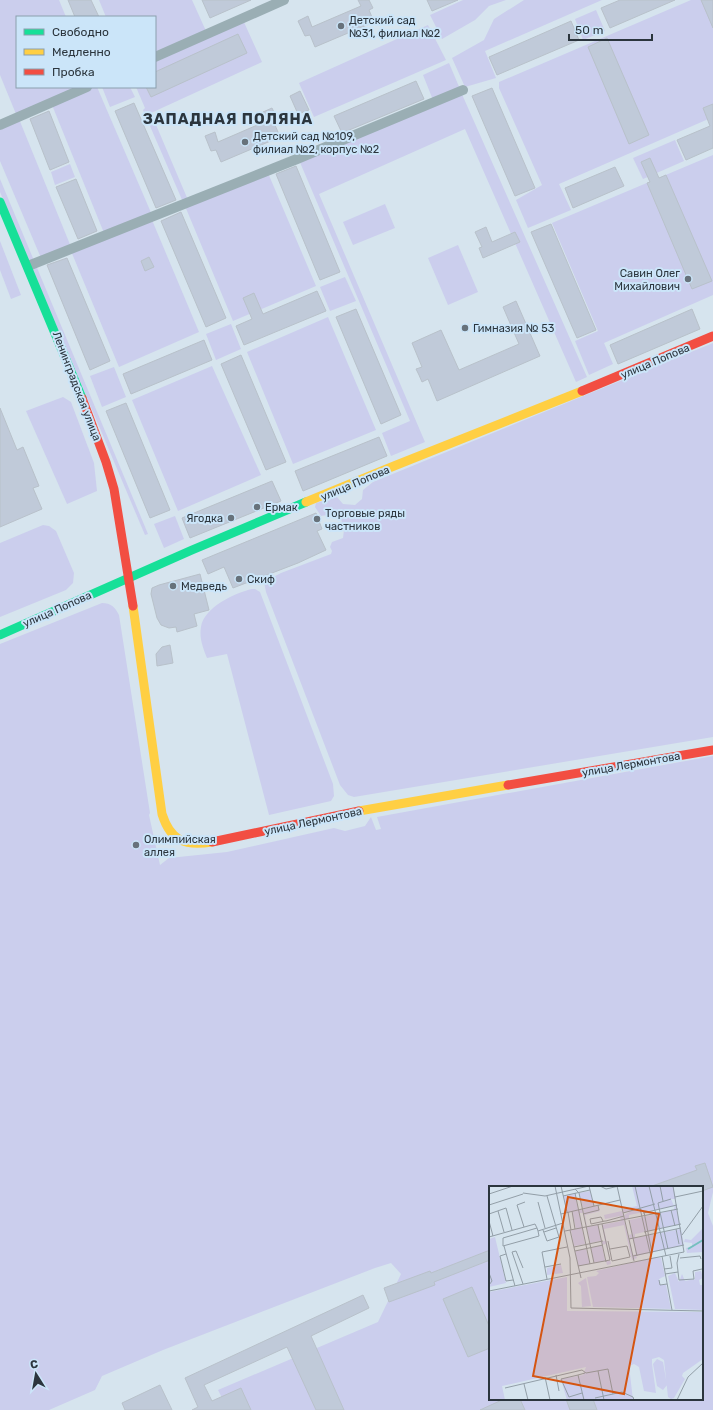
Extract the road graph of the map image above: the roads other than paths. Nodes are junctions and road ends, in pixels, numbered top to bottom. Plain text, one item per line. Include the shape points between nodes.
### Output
1 (284, 0) edge
2 (156, 57) edge
3 (85, 88) edge
4 (464, 90) dead end
5 (0, 125) edge
6 (0, 202) edge
7 (28, 266) junction
8 (713, 336) edge
9 (129, 578) junction
10 (0, 635) edge
11 (713, 750) edge

1 - 2 street
3 - 5 street
4 - 7 street
6 - 7 main road, Ленинградская улица
7 - 9 main road, Ленинградская улица via 74,376 106,462 114,489
8 - 9 main road, улица Попова via 394,466
9 - 10 main road, улица Попова
9 - 11 main road, улица Лермонтова via 162,814 169,831 191,844 225,840 347,813

